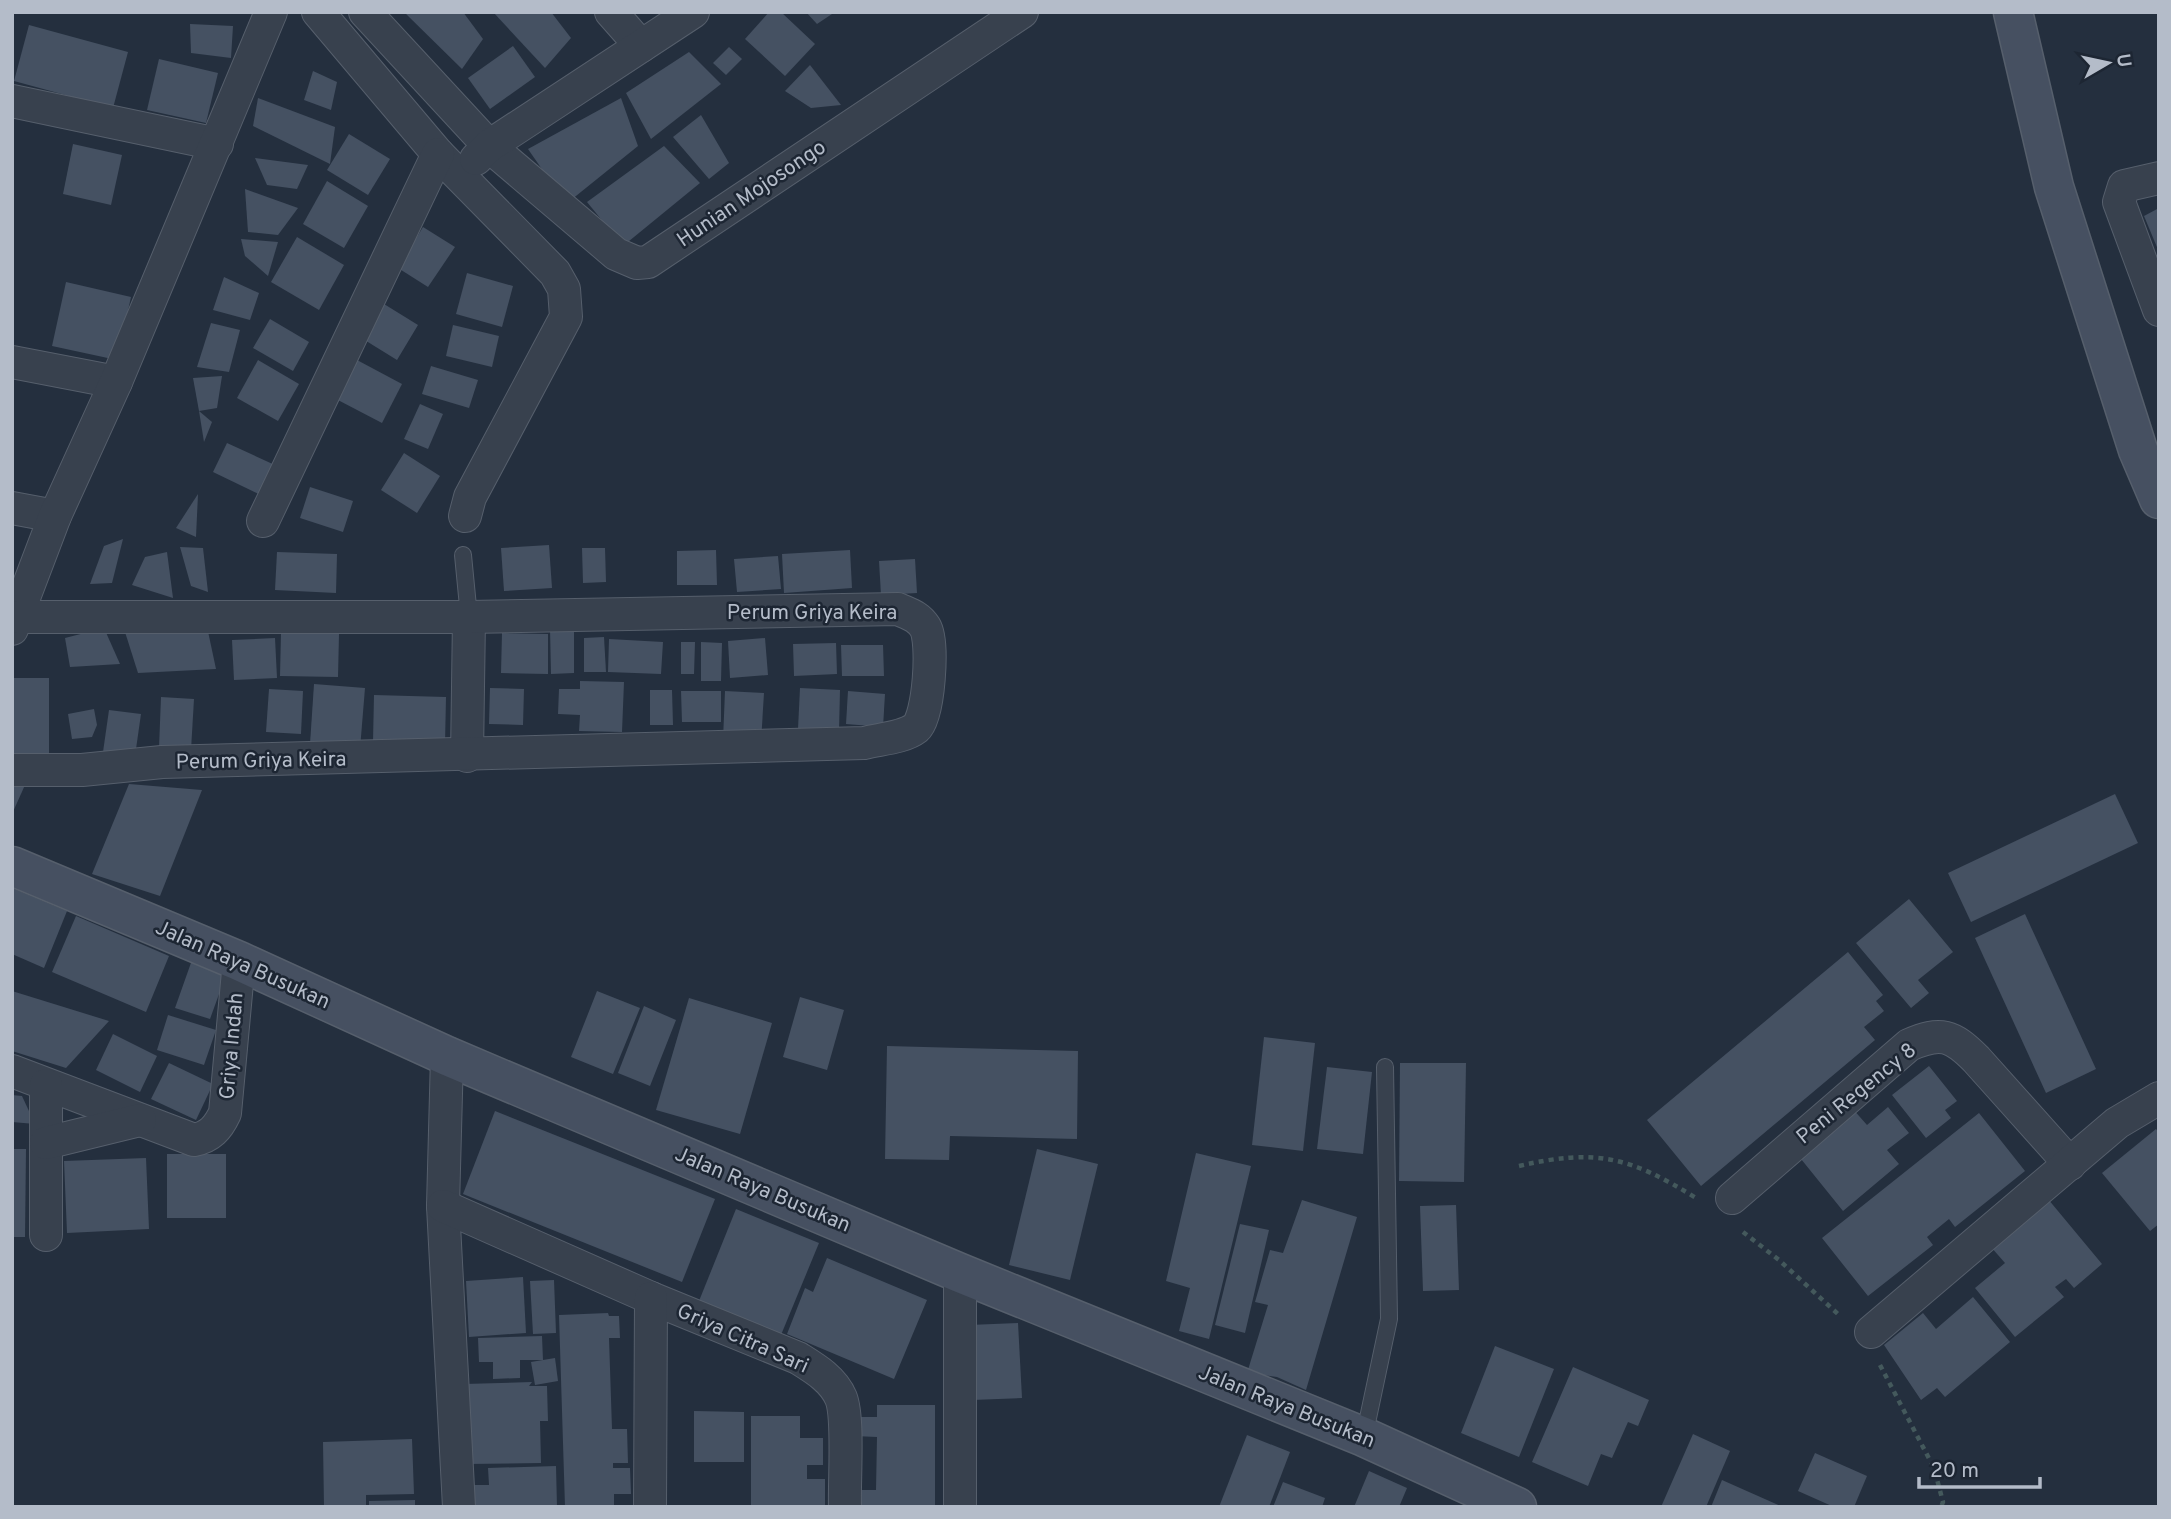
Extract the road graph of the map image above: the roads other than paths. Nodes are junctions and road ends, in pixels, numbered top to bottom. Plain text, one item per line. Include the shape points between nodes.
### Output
1 (271, 12) edge
2 (318, 12) edge
3 (365, 12) edge
4 (611, 12) edge
5 (693, 12) edge
6 (1022, 12) edge
7 (2013, 12) edge
8 (641, 46) junction
9 (12, 101) edge
10 (217, 144) junction
11 (489, 146) junction
12 (449, 165) junction
13 (2159, 178) edge
14 (2159, 310) edge
15 (12, 362) edge
16 (116, 382) junction
17 (2159, 499) edge
18 (12, 508) edge
19 (55, 516) junction
20 (465, 516) dead end
21 (263, 521) dead end
22 (463, 555) dead end
23 (469, 617) junction
24 (15, 623) edge
25 (467, 756) junction
26 (12, 770) edge
27 (12, 866) edge
28 (239, 961) junction
29 (447, 1056) junction
30 (1385, 1067) dead end
31 (12, 1071) edge
32 (46, 1085) junction
33 (2159, 1098) edge
34 (140, 1120) junction
35 (46, 1143) junction
36 (2070, 1164) junction
37 (1732, 1198) dead end
38 (443, 1206) junction
39 (46, 1235) dead end
40 (960, 1273) junction
41 (651, 1298) junction
42 (1866, 1339) road end
43 (1364, 1437) junction
44 (459, 1507) edge
45 (650, 1507) edge
46 (845, 1507) edge
47 (960, 1507) edge
48 (1517, 1507) edge

1 - 10 street
2 - 12 street
3 - 11 street, Hunian Mojosongo
4 - 8 street
5 - 8 street
6 - 11 street, Hunian Mojosongo via 648,261 624,260
7 - 17 street via 2054,187 2138,450
8 - 11 street
9 - 10 street
10 - 16 street
11 - 12 street
12 - 20 street via 555,273 567,302 566,317 470,497
12 - 21 street
13 - 14 street via 2124,186 2119,202
15 - 16 street
16 - 19 street
18 - 19 street
19 - 24 street
22 - 23 lane
23 - 24 street, Perum Griya Keira
23 - 25 street
23 - 25 street, Perum Griya Keira via 898,609 918,618 927,630 930,654 925,715 917,727 876,740
25 - 26 street, Perum Griya Keira
27 - 28 street, Jalan Raya Busukan
28 - 29 street, Jalan Raya Busukan
28 - 34 street, Griya Indah via 221,1123 205,1138 194,1140
29 - 38 street
29 - 40 street, Jalan Raya Busukan
30 - 43 lane via 1389,1319
31 - 32 street, Griya Indah
32 - 34 street, Griya Indah
32 - 35 street
33 - 36 street via 2117,1123
34 - 35 street
35 - 39 street
36 - 37 street, Peni Regency 8 via 1976,1059 1960,1043 1942,1035 1909,1045
36 - 42 street
38 - 41 street, Griya Citra Sari
38 - 44 street
40 - 43 street, Jalan Raya Busukan
40 - 47 street
41 - 45 street, Griya Citra Sari
41 - 46 street, Griya Citra Sari via 798,1358 830,1381 842,1399
43 - 48 street, Jalan Raya Busukan

